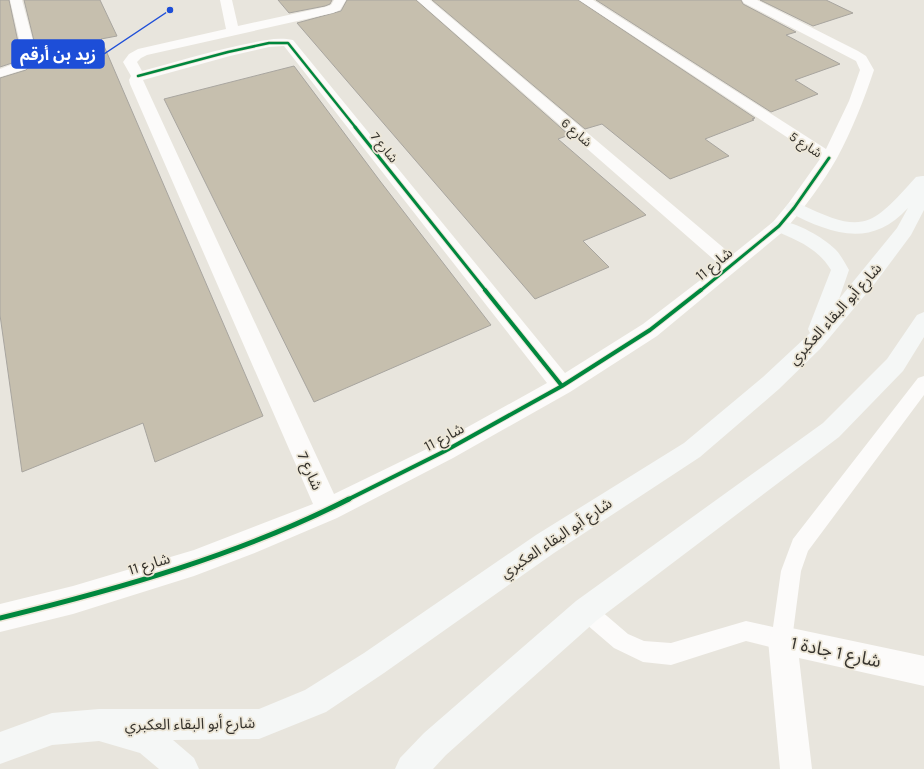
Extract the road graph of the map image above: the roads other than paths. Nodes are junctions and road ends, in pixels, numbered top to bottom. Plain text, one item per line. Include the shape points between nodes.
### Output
1 (16, 0) edge
2 (226, 0) edge
3 (340, 0) edge
4 (423, 0) edge
5 (585, 0) edge
6 (748, 0) edge
7 (233, 31) junction
8 (218, 35) junction
9 (228, 52) junction
10 (0, 73) edge
11 (138, 76) junction
12 (829, 158) junction
13 (924, 179) edge
14 (924, 193) edge
15 (794, 208) junction
16 (779, 226) junction
17 (732, 265) junction
18 (924, 320) edge
19 (813, 343) junction
20 (924, 384) edge
21 (562, 386) junction
22 (328, 510) junction
23 (586, 611) junction
24 (0, 618) edge
25 (782, 640) junction
26 (924, 671) edge
27 (99, 726) junction
28 (0, 748) edge
29 (183, 769) edge
30 (412, 769) edge
31 (796, 769) edge

1 - 10 street via 30,56 14,70
2 - 7 street
3 - 7 street via 336,7 329,10
4 - 17 street, شارع 6
5 - 12 street, شارع 5
6 - 12 street, شارع 5 via 853,54 865,64 867,70 856,101
7 - 8 street
8 - 9 street
8 - 11 street via 152,49 133,56 130,62
9 - 11 street, شارع 7
9 - 21 street, شارع 7 via 277,42 291,46
11 - 22 street, شارع 7 via 137,84
12 - 15 street, شارع 11
13 - 15 main road via 883,221 871,226 849,229 825,223
14 - 19 main road, شارع أبو البقاء العكبري via 905,231
15 - 16 street, شارع 11
16 - 17 street, شارع 11
16 - 19 main road via 815,242 829,252 840,270
17 - 21 street, شارع 11 via 650,330
18 - 23 main road via 895,365 831,430
19 - 27 main road, شارع أبو البقاء العكبري via 771,383 692,450 545,544 315,701 259,724
20 - 25 lane via 800,546 791,571
21 - 22 street, شارع 11 via 445,451
22 - 24 street, شارع 11 via 194,563 73,600
23 - 25 lane via 620,641 643,651 671,654 746,631
23 - 30 main road via 435,744
25 - 26 street, شارع 1 جادة 1
25 - 31 street, شارع 1 جادة 1
27 - 28 main road, شارع أبو البقاء العكبري via 52,729
27 - 29 main road via 150,740

